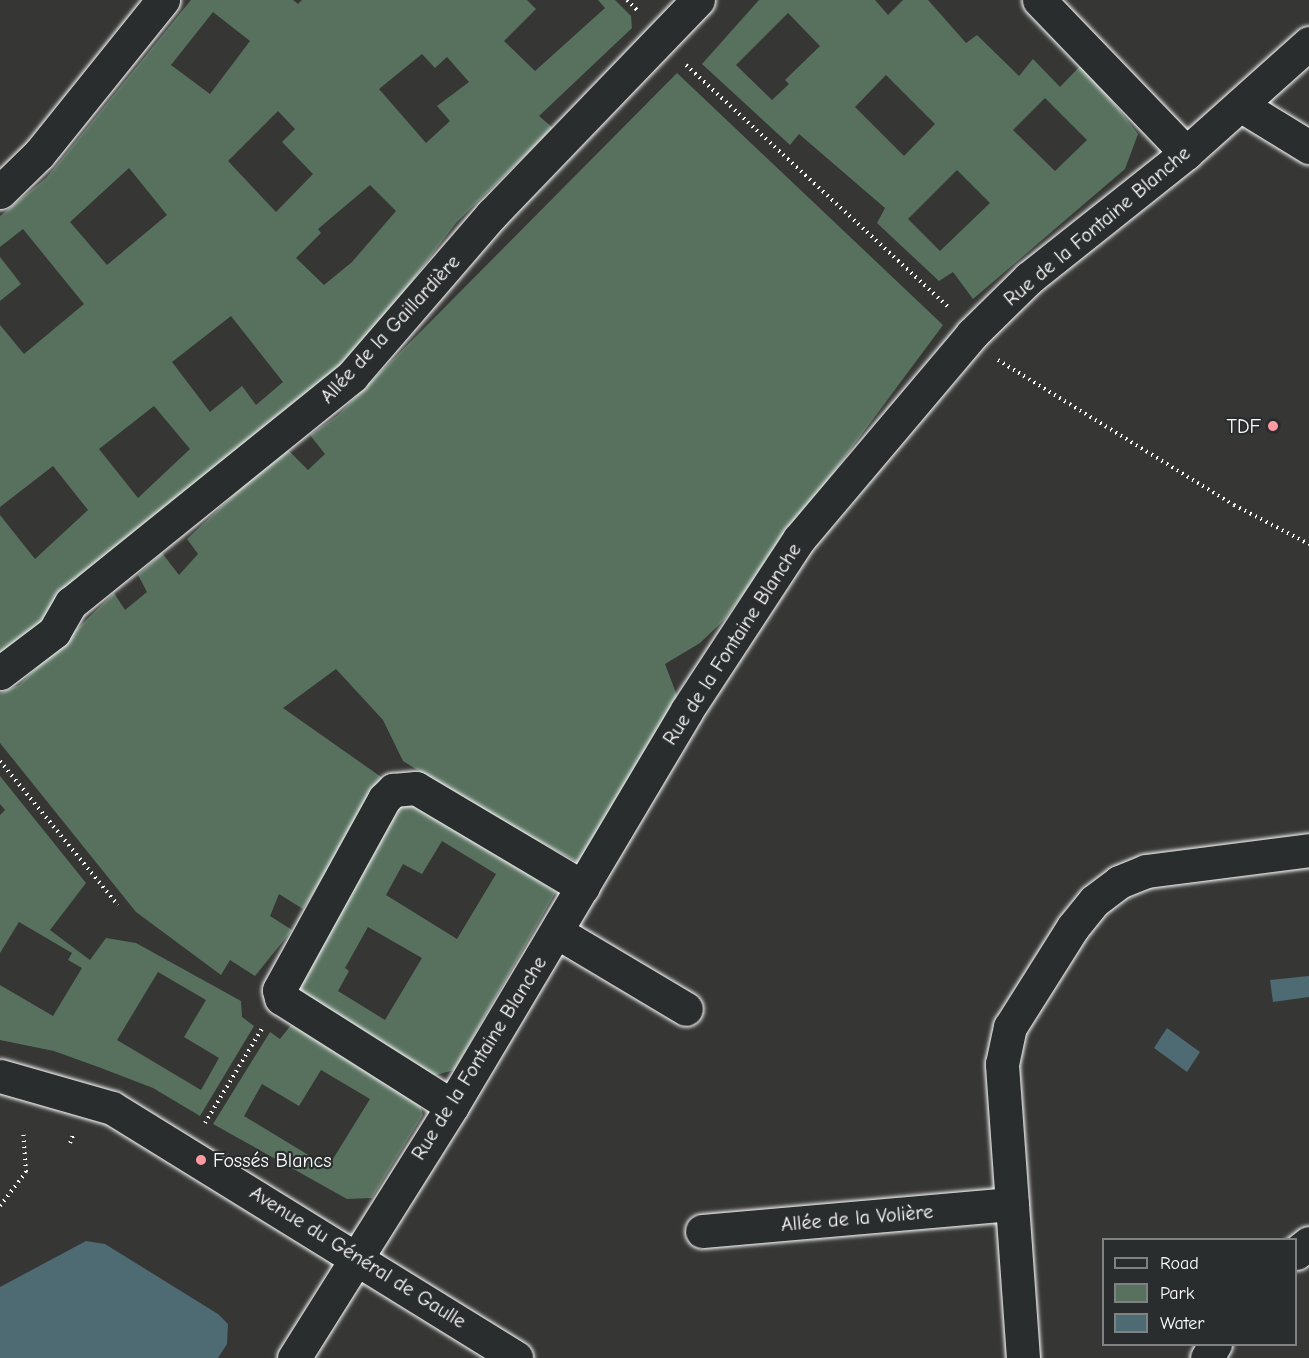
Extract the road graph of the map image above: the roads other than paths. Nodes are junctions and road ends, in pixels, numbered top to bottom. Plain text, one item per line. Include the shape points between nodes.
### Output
1 (163, 0) edge
2 (698, 0) edge
3 (1039, 0) edge
4 (1309, 43) edge
5 (1242, 106) junction
6 (1309, 147) edge
7 (1186, 153) junction
8 (0, 192) edge
9 (0, 673) edge
10 (1309, 850) edge
11 (583, 887) junction
12 (556, 932) junction
13 (686, 1009) dead end
14 (0, 1076) edge
15 (452, 1106) junction
16 (1012, 1204) junction
17 (702, 1231) dead end
18 (1309, 1243) edge
19 (1297, 1252) edge
20 (356, 1255) junction
21 (294, 1358) edge
22 (516, 1358) edge
23 (1023, 1358) edge

1 - 8 street via 39,154
2 - 9 street, Allée de la Gaillardière via 492,214 352,376 71,603 54,632
3 - 7 street
4 - 5 street, Rue de la Fontaine Blanche
5 - 6 street
5 - 7 street, Rue de la Fontaine Blanche
7 - 11 street, Rue de la Fontaine Blanche via 1029,278 972,334 799,539 687,710
10 - 16 street via 1146,871 1094,901 1010,1027 1004,1046
11 - 12 street, Rue de la Fontaine Blanche
11 - 15 street via 416,788 393,790 279,990 281,998
12 - 13 street
12 - 15 street, Rue de la Fontaine Blanche
14 - 20 street, Avenue du Général de Gaulle via 112,1108
15 - 20 street, Rue de la Fontaine Blanche
16 - 17 street, Allée de la Volière
16 - 23 street
18 - 19 street
20 - 21 street, Rue de la Fontaine Blanche
20 - 22 street, Avenue du Général de Gaulle

